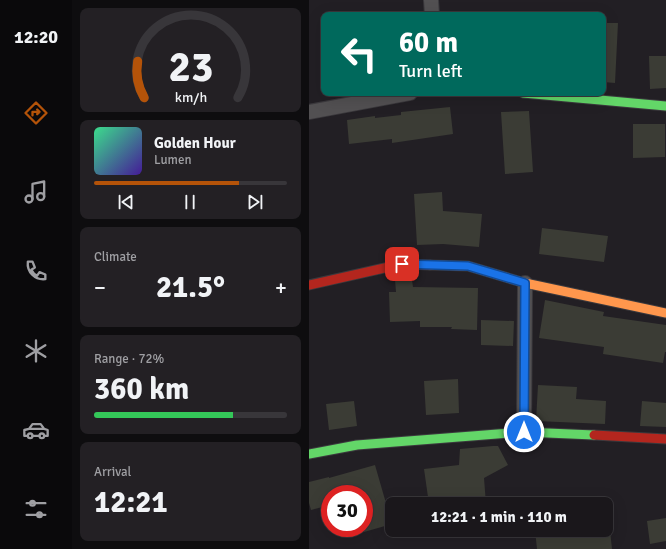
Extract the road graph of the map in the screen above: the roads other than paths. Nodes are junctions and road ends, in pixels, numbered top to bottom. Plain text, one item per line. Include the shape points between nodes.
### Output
1 (431, 0) edge
2 (432, 12) edge
3 (394, 96) edge
4 (556, 96) edge
5 (666, 106) edge
6 (309, 112) edge
7 (525, 283) junction
8 (309, 285) edge
9 (666, 313) edge
10 (524, 432) junction
11 (666, 438) edge
12 (309, 454) edge

1 - 2 street
3 - 6 street
4 - 5 street
7 - 8 street via 468,266 402,264
7 - 9 street
7 - 10 street
10 - 11 street
10 - 12 street via 357,445

